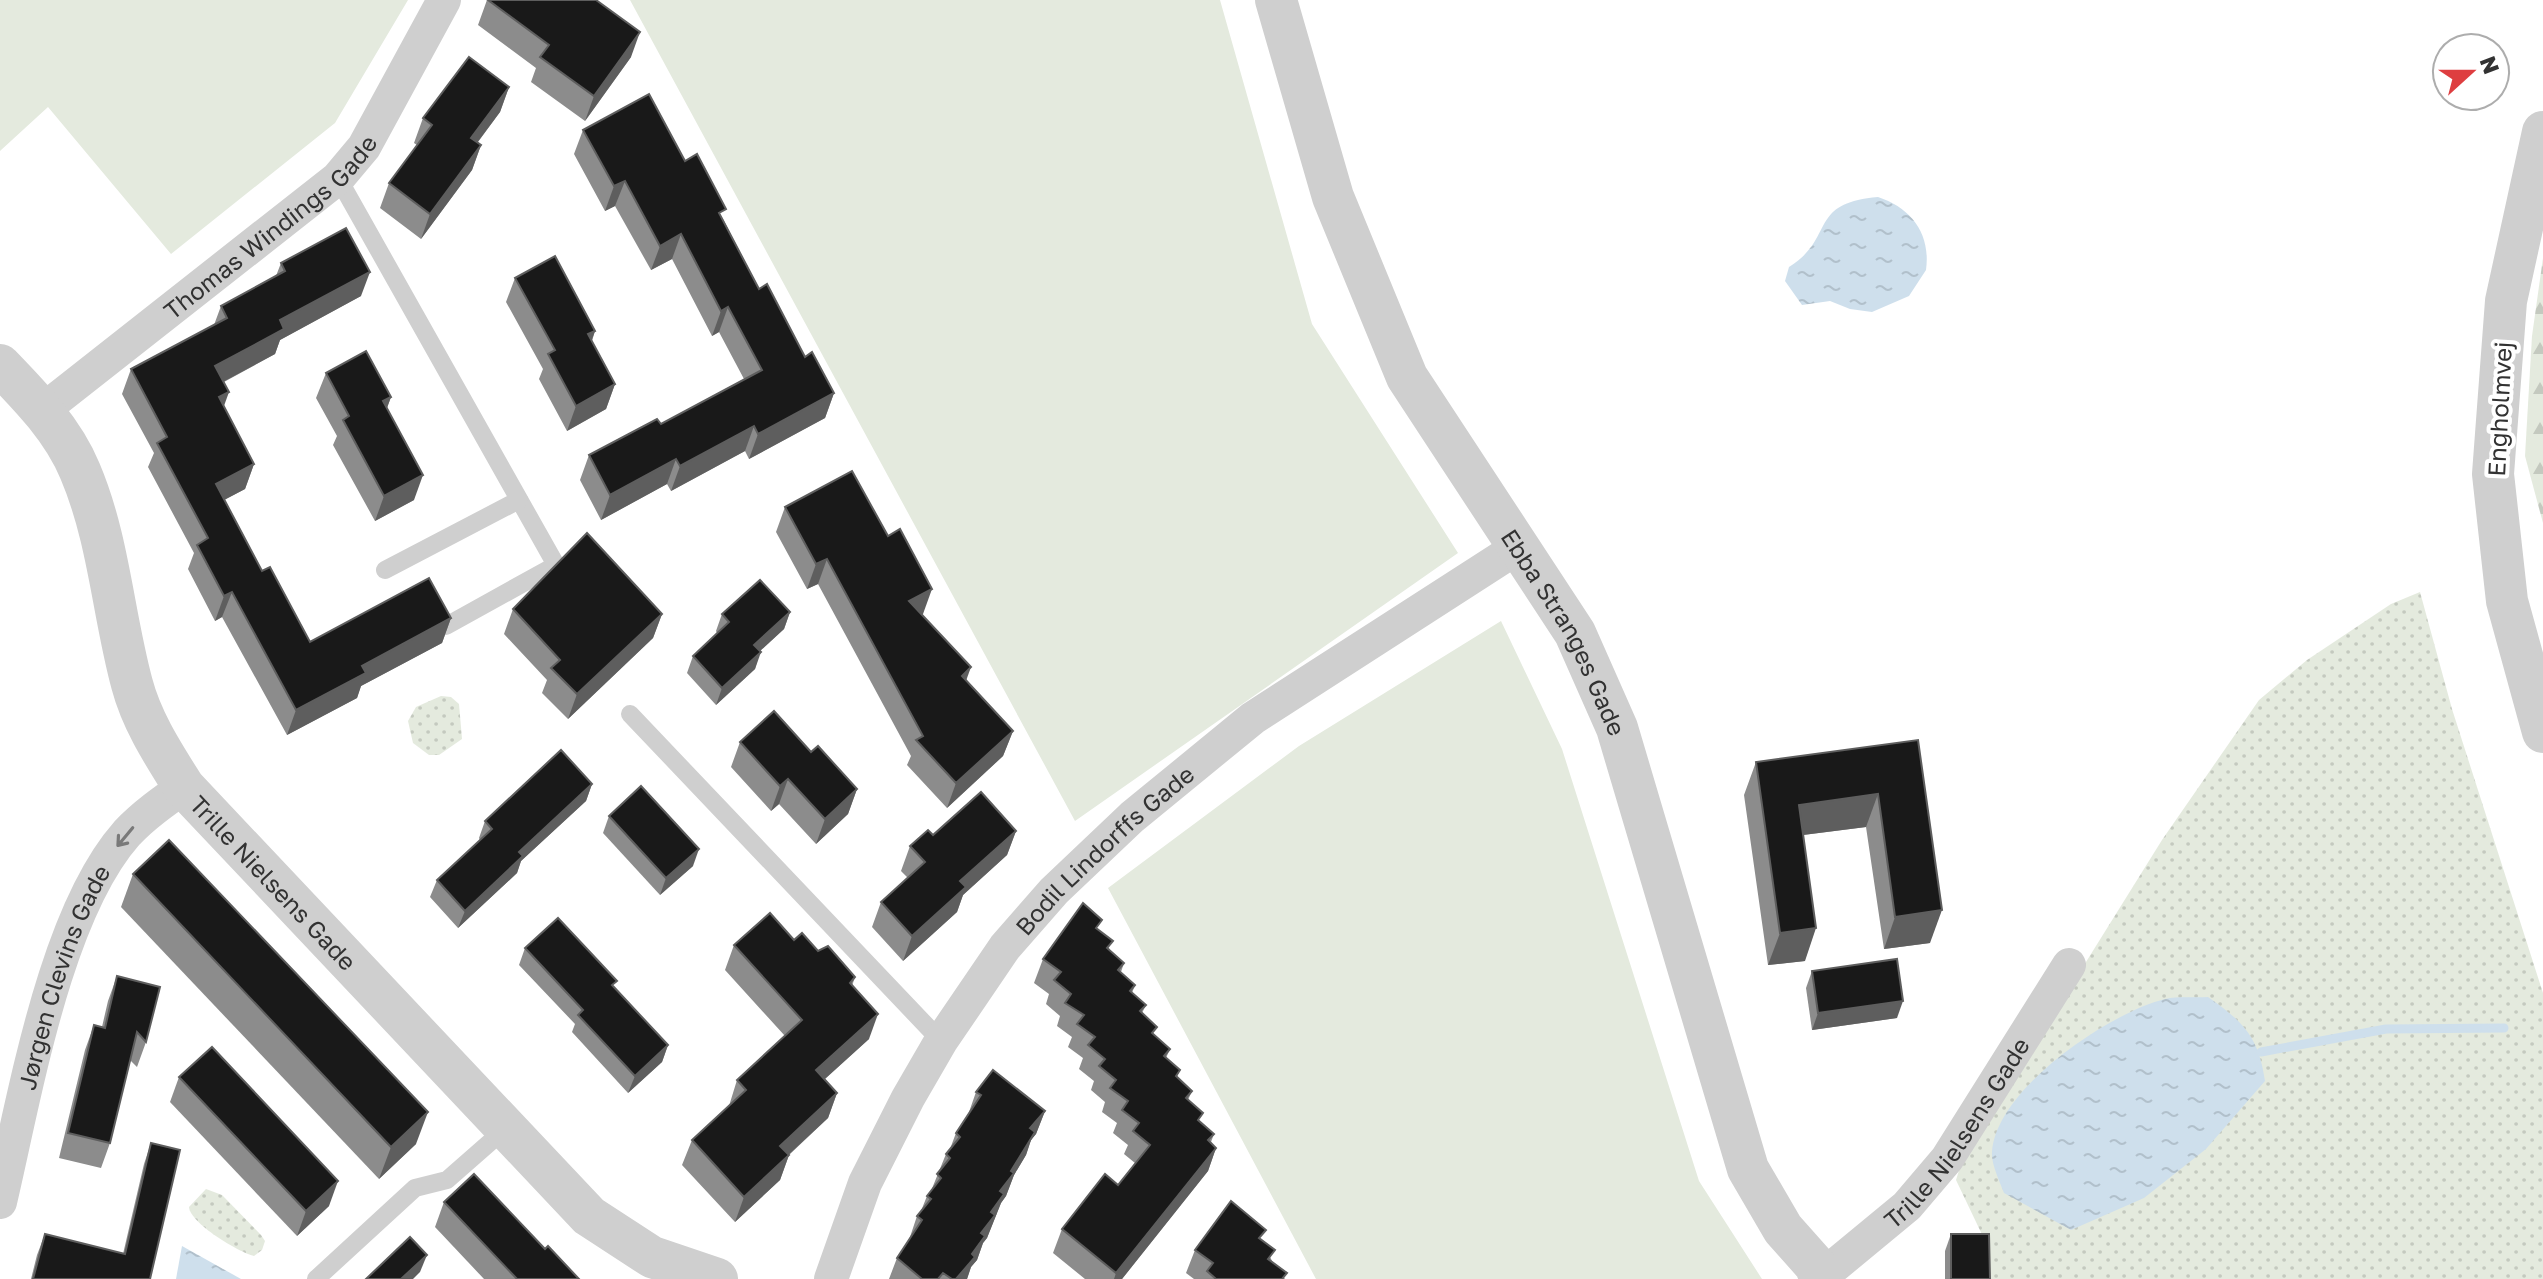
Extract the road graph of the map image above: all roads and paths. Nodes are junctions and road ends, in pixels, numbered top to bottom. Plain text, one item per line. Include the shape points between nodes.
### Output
1 (444, 0) edge
2 (1276, 0) edge
3 (2543, 132) edge
4 (338, 178) junction
5 (0, 365) edge
6 (43, 410) junction
7 (519, 500) junction
8 (1520, 546) junction
9 (385, 570) dead end
10 (446, 626) edge
11 (630, 714) dead end
12 (2543, 732) edge
13 (184, 787) junction
14 (2069, 965) dead end
15 (941, 1041) junction
16 (504, 1130) junction
17 (0, 1202) edge
18 (645, 1268) edge
19 (1821, 1278) edge
20 (316, 1279) edge
21 (717, 1279) edge
22 (831, 1279) edge

1 - 4 street, Thomas Windings Gade via 364,147
2 - 8 street, Ebba Stranges Gade via 1333,197 1407,377
3 - 12 street, Engholmvej via 2506,301 2493,474 2507,601
4 - 6 street, Thomas Windings Gade
4 - 7 lane
5 - 6 street, Trille Nielsens Gade
6 - 13 street, Trille Nielsens Gade via 80,469 101,531 132,687 154,739
7 - 9 lane
7 - 10 lane via 556,565
8 - 15 street, Bodil Lindorffs Gade via 1253,718 1132,817 1054,891 1005,947
8 - 19 street, Ebba Stranges Gade via 1575,633 1617,728 1748,1169 1783,1229
11 - 15 lane
13 - 16 street, Trille Nielsens Gade
13 -> 17 street, Jørgen Clevins Gade via 144,817 106,861 82,904 38,1041
14 - 19 street, Trille Nielsens Gade via 1947,1159 1907,1206
15 - 22 street, Bodil Lindorffs Gade via 865,1183
16 - 18 street, Trille Nielsens Gade
16 - 20 lane via 447,1180 415,1188
18 - 21 street, Trille Nielsens Gade

